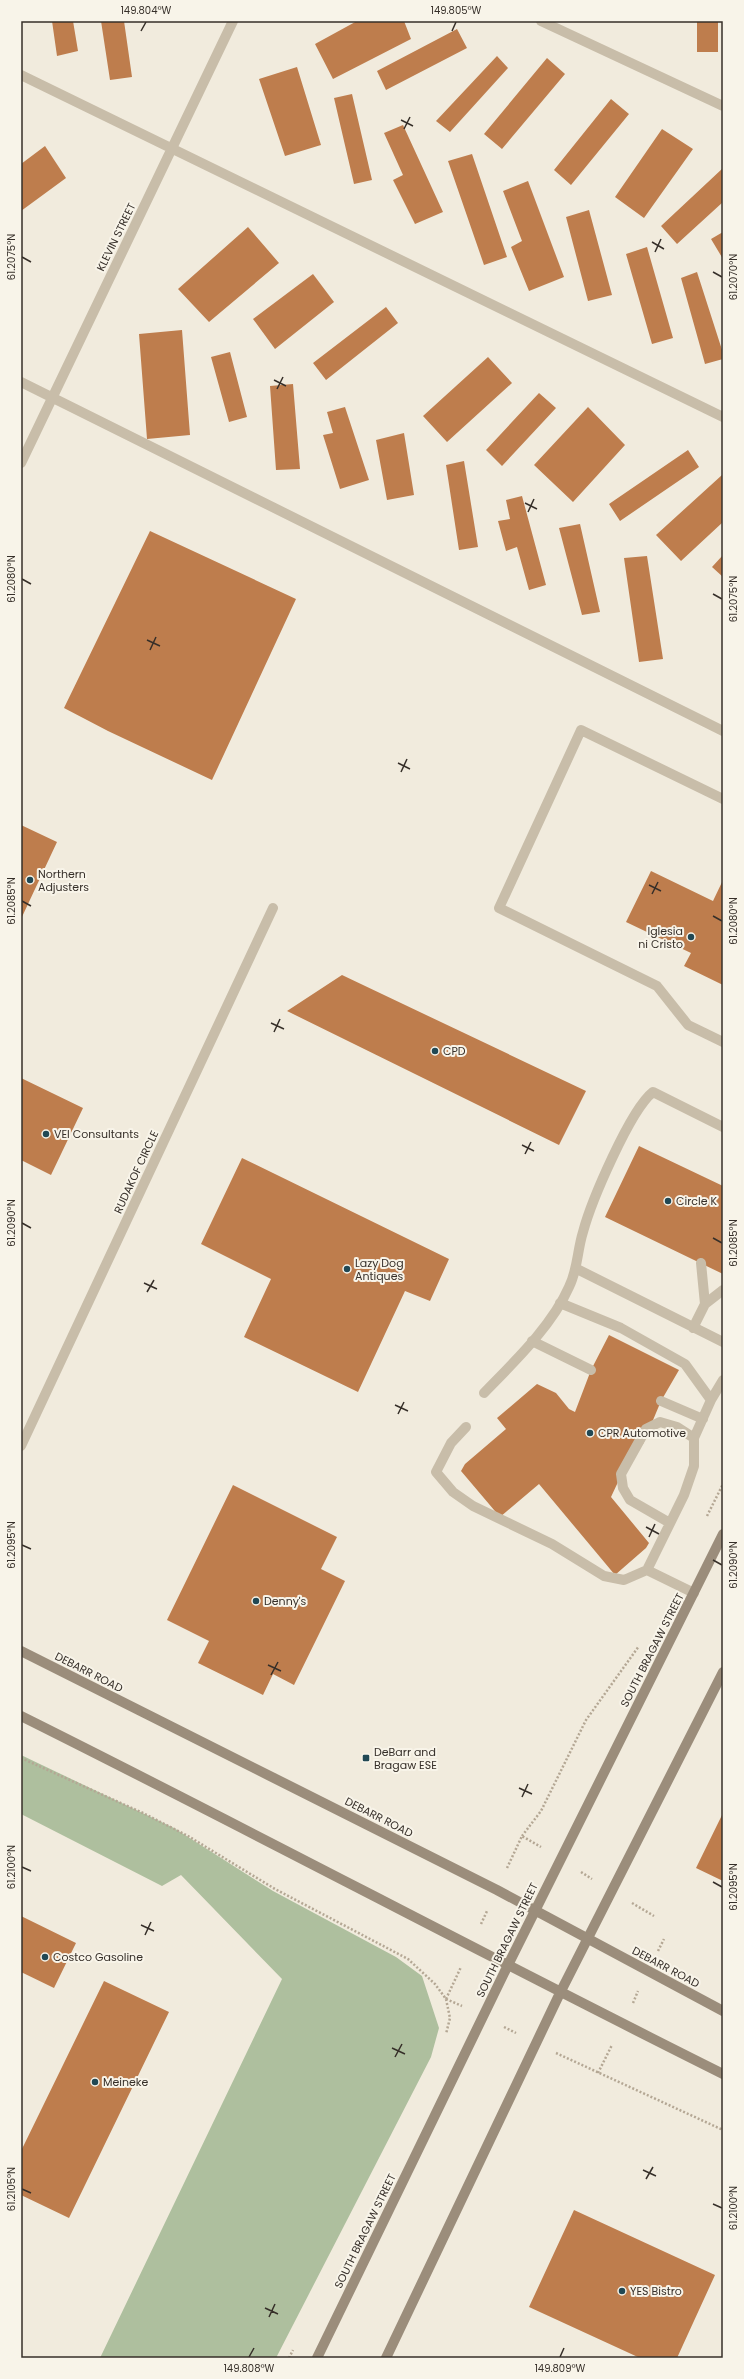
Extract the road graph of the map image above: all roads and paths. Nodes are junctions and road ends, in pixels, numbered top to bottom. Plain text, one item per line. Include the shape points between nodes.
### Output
1 (233, 21) edge
2 (541, 21) edge
3 (21, 75) edge
4 (723, 106) edge
5 (172, 148) junction
6 (21, 382) edge
7 (52, 397) junction
8 (723, 417) edge
9 (21, 463) edge
10 (723, 731) edge
11 (723, 799) edge
12 (273, 908) dead end
13 (723, 1042) edge
14 (723, 1127) edge
15 (701, 1263) dead end
16 (577, 1269) junction
17 (723, 1290) edge
18 (560, 1303) junction
19 (705, 1304) junction
20 (693, 1328) junction
21 (532, 1341) junction
22 (723, 1342) edge
23 (591, 1370) dead end
24 (723, 1380) edge
25 (484, 1393) dead end
26 (711, 1400) junction
27 (661, 1401) dead end
28 (702, 1419) junction
29 (466, 1427) dead end
30 (694, 1438) junction
31 (21, 1446) edge
32 (723, 1484) edge
33 (706, 1518) dead end
34 (670, 1523) junction
35 (723, 1534) edge
36 (647, 1570) junction
37 (694, 1593) junction
38 (642, 1642) dead end
39 (21, 1651) edge
40 (723, 1672) edge
41 (21, 1716) edge
42 (21, 1758) edge
43 (522, 1836) dead end
44 (535, 1910) junction
45 (588, 1938) junction
46 (508, 1965) junction
47 (560, 1993) junction
48 (446, 1999) dead end
49 (723, 2011) edge
50 (598, 2073) dead end
51 (723, 2074) edge
52 (723, 2130) edge
53 (317, 2358) edge
54 (386, 2358) edge

1 - 5 street, KLEVIN STREET
2 - 4 street
3 - 5 street
5 - 7 street, KLEVIN STREET
5 - 8 street
6 - 7 street
7 - 9 street, KLEVIN STREET
7 - 10 street
11 - 13 street via 581,730 499,908 657,986 688,1025
12 - 31 street, RUDAKOF CIRCLE
14 - 16 street via 653,1092 645,1098 631,1121 594,1198 582,1233
15 - 19 street
16 - 18 street
16 - 20 street
17 - 19 street
18 - 21 street
18 - 26 street via 621,1328 685,1364
19 - 20 street
20 - 22 street
21 - 23 street
21 - 25 street
24 - 26 street
26 - 28 street
27 - 28 street
28 - 30 street
29 - 36 street via 451,1443 436,1472 453,1492 473,1506 552,1544 604,1576 624,1580
30 - 34 street via 694,1466 684,1495
30 - 34 street via 677,1427 660,1422 646,1429 621,1474 623,1488 630,1500
32 - 33 path
34 - 36 street
35 - 37 main road, SOUTH BRAGAW STREET
36 - 37 street
37 - 44 main road, SOUTH BRAGAW STREET
38 - 43 path via 586,1720 541,1811
39 - 44 main road, DEBARR ROAD
40 - 45 main road
41 - 46 main road via 228,1819
42 - 48 path via 175,1830 275,1889 408,1959 435,1984
44 - 45 main road, DEBARR ROAD
44 - 46 main road, SOUTH BRAGAW STREET
45 - 47 main road
45 - 49 main road, DEBARR ROAD
46 - 47 main road
46 - 53 main road, SOUTH BRAGAW STREET
47 - 51 main road
47 - 54 main road
50 - 52 path

